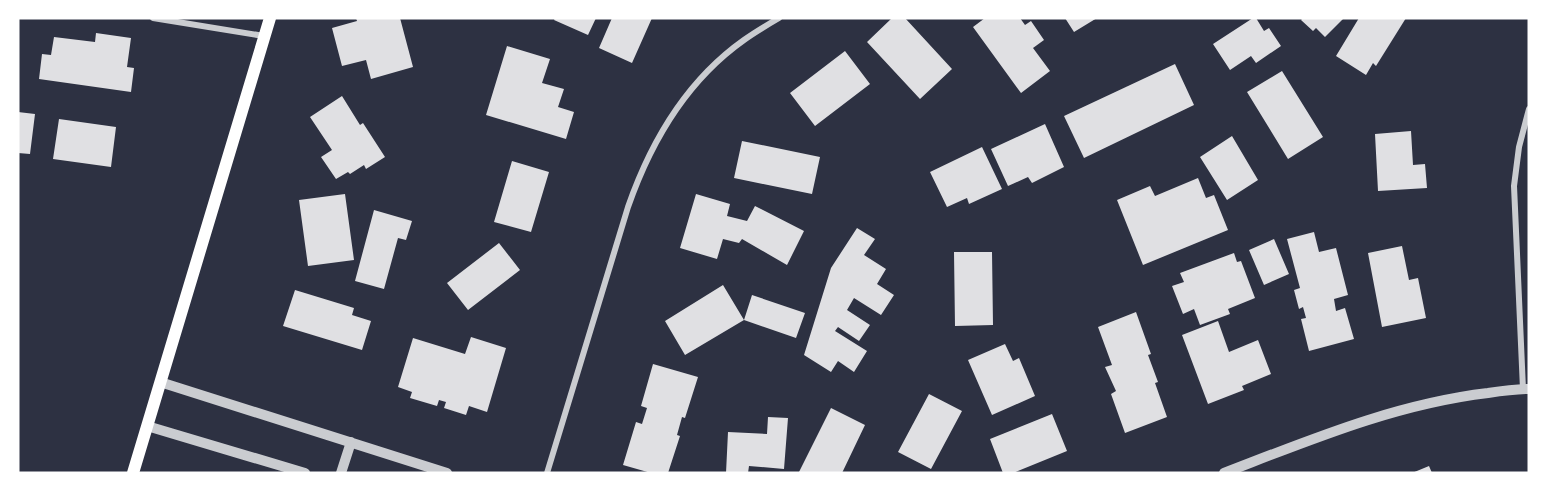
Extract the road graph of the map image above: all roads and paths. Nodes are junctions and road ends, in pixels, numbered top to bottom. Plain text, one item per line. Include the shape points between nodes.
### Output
1 (153, 18) edge
2 (270, 18) edge
3 (779, 18) edge
4 (264, 36) junction
5 (1529, 110) edge
6 (160, 382) junction
7 (1526, 389) edge
8 (147, 426) junction
9 (351, 442) junction
10 (133, 473) edge
11 (304, 473) edge
12 (342, 473) edge
13 (447, 473) edge
14 (547, 473) edge
15 (1224, 473) edge

1 - 4 street
2 - 4 main road
3 - 14 street via 743,40 709,69 657,138 628,207
4 - 6 main road
5 - 7 street via 1518,147 1514,186
6 - 8 main road
6 - 9 street
7 - 15 street via 1419,404
8 - 10 main road
8 - 11 street
9 - 12 street
9 - 13 street

